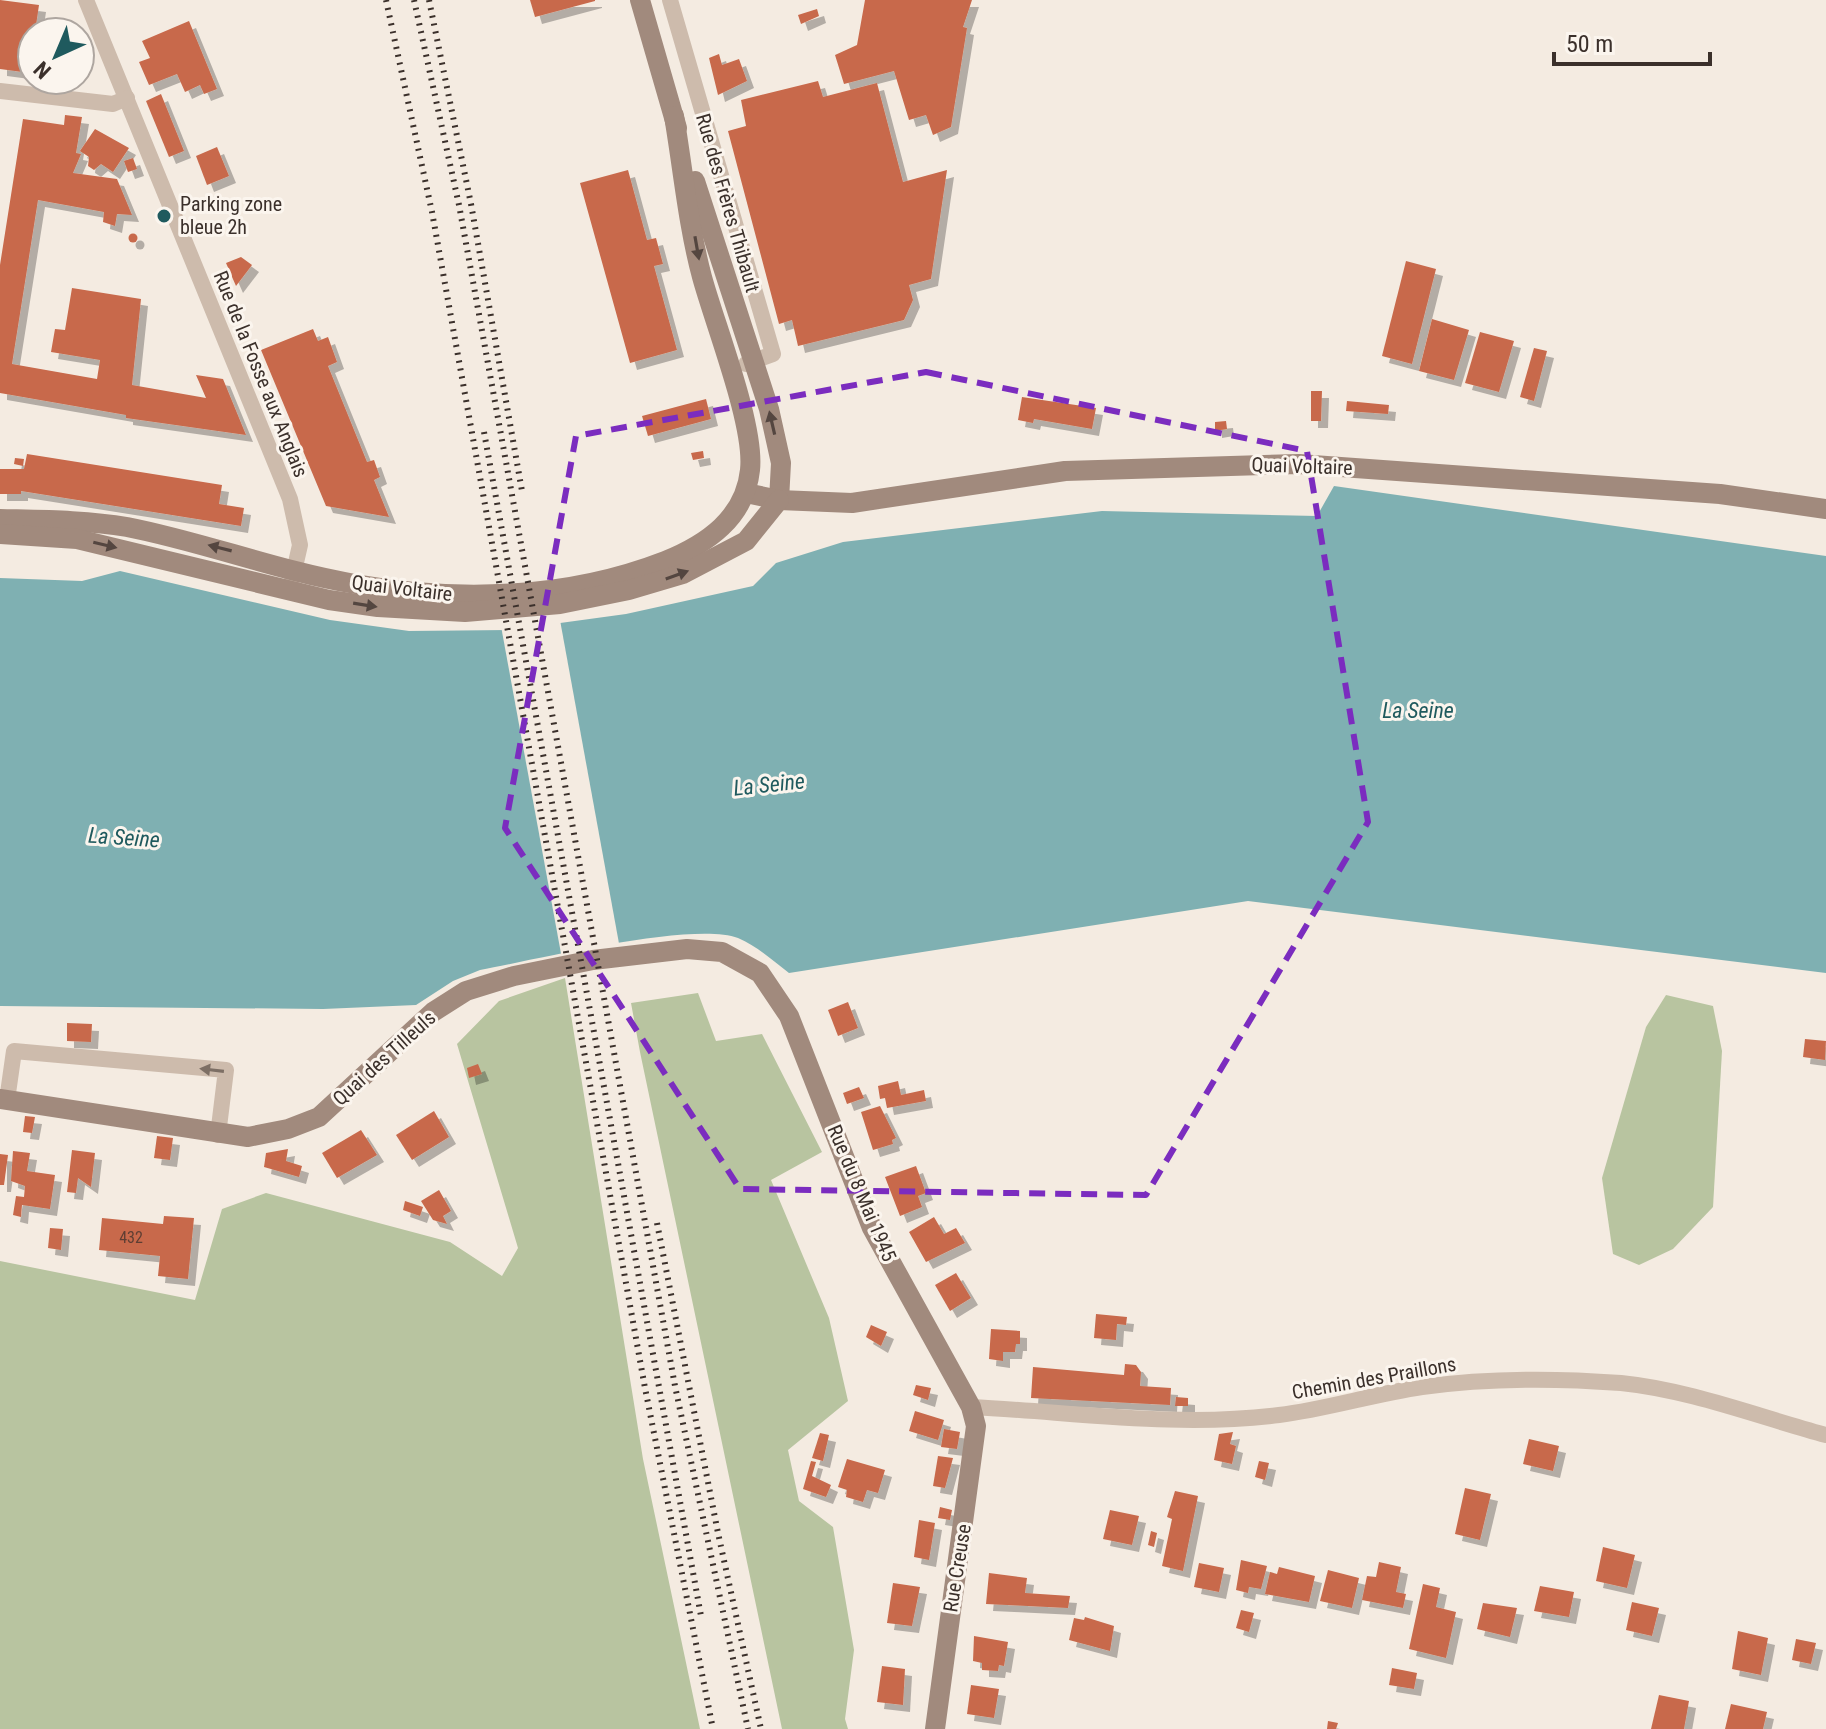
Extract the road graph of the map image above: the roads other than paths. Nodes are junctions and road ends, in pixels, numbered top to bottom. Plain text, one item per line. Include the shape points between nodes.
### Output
1 (86, 0) edge
2 (640, 0) edge
3 (670, 0) edge
4 (679, 32) junction
5 (652, 41) junction
6 (0, 91) edge
7 (127, 98) junction
8 (674, 116) junction
9 (754, 361) junction
10 (729, 370) junction
11 (746, 493) junction
12 (779, 500) junction
13 (1826, 509) edge
14 (0, 519) edge
15 (0, 534) edge
16 (295, 569) junction
17 (289, 591) junction
18 (789, 1016) joint
19 (3, 1099) edge
20 (218, 1135) junction
21 (971, 1407) junction
22 (1826, 1435) edge
23 (935, 1729) edge

1 - 7 street, Rue de la Fosse aux Anglais
2 - 5 street, Rue des Frères Thibault
3 - 4 street, Rue des Frères Thibault
4 - 5 street
4 - 9 street, Rue des Frères Thibault via 773,354
5 - 8 street, Rue des Frères Thibault
6 - 7 street via 113,104
7 - 16 street, Rue de la Fosse aux Anglais via 290,499 299,535
8 - 9 street, Rue des Frères Thibault
8 -> 10 street, Rue des Frères Thibault via 701,273
9 - 10 street
12 -> 9 street, Rue des Frères Thibault via 781,463
10 - 11 street, Rue des Frères Thibault via 747,436 751,466
11 - 12 street, Quai Voltaire
11 - 16 street, Quai Voltaire via 729,522 694,549 636,572 554,589 453,595 354,584
12 - 13 street, Quai Voltaire via 852,503 1065,471 1299,464 1720,494
17 -> 12 street, Quai Voltaire via 424,611 560,604 683,574 746,541
16 -> 14 street, Quai Voltaire via 122,527
15 -> 17 street, Quai Voltaire via 77,539
16 - 17 street, Rue de la Fosse aux Anglais
18 - 20 street, Quai des Tilleuls via 760,973 722,952 687,949 514,976 466,991 433,1012 319,1117 248,1137
18 - 21 street, Rue du 8 Mai 1945 via 872,1228
19 - 20 street, Quai des Tilleuls
20 -> 19 street via 226,1070 14,1051
21 - 22 street, Chemin des Praillons via 1196,1420 1279,1415 1419,1387 1556,1380 1624,1384
21 - 23 street, Rue Creuse via 975,1448

